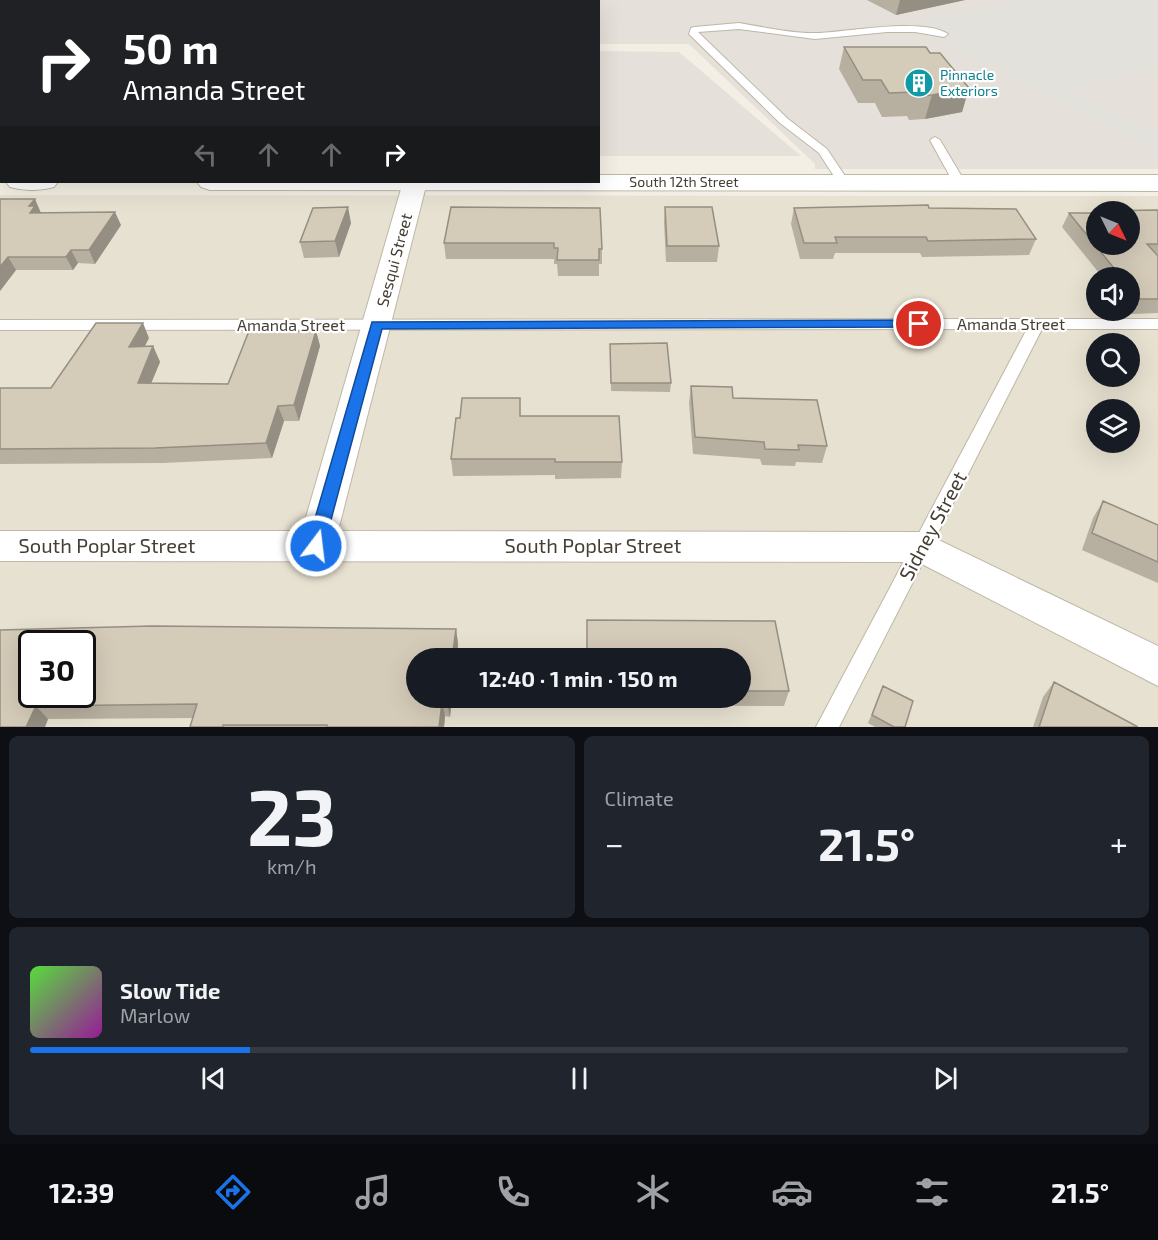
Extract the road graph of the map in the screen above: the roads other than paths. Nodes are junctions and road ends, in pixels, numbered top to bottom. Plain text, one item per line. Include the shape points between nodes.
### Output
1 (944, 34) dead end
2 (935, 140) dead end
3 (600, 182) edge
4 (843, 182) junction
5 (959, 182) junction
6 (415, 183) edge
7 (1158, 183) edge
8 (1036, 324) junction
9 (1158, 324) edge
10 (0, 325) edge
11 (376, 325) junction
12 (0, 546) edge
13 (316, 546) junction
14 (922, 547) junction
15 (1158, 667) edge
16 (827, 727) edge

1 - 4 lane via 887,29 815,36 739,26 694,30 693,34 784,121 823,151
2 - 5 lane
3 - 4 street, South 12th Street
4 - 5 street, South 12th Street
5 - 7 street, South 12th Street
6 - 11 street, Sesqui Street
8 - 9 lane, Amanda Street
8 - 11 lane, Amanda Street
8 - 14 lane, Sidney Street
10 - 11 lane, Amanda Street
11 - 13 street, Sesqui Street
12 - 13 street, South Poplar Street
13 - 14 street, South Poplar Street
14 - 15 street, South Poplar Street
14 - 16 lane, Sidney Street

